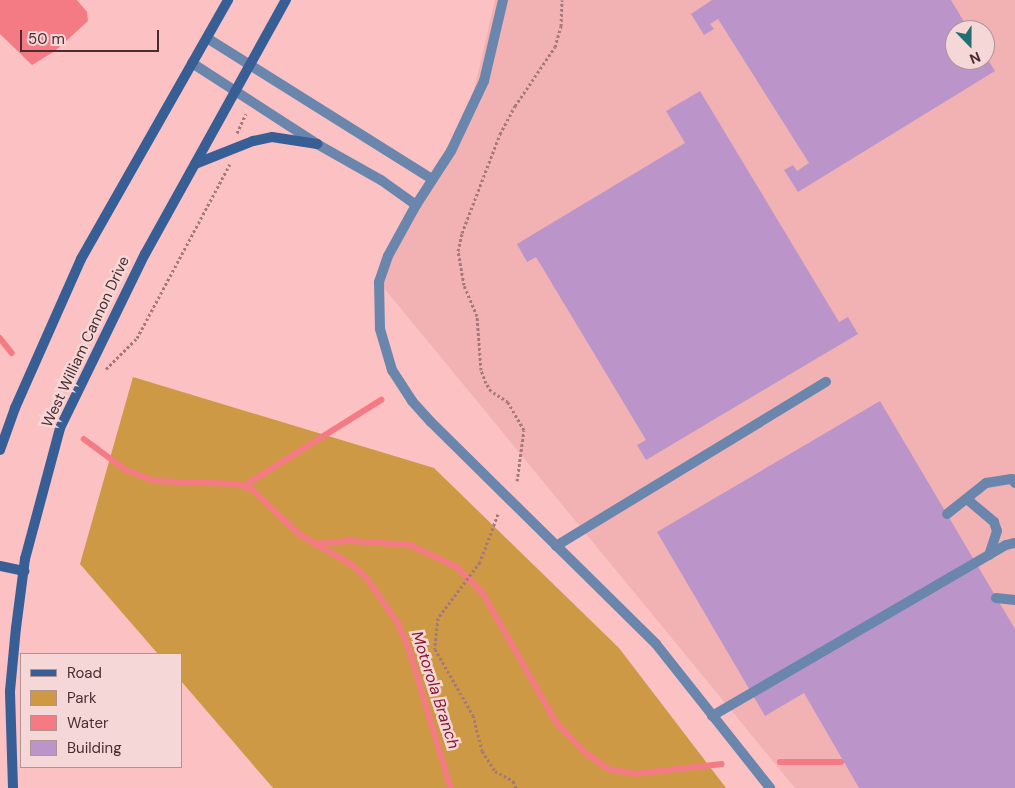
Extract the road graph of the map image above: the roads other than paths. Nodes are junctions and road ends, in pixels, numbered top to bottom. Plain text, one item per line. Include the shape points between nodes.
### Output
1 (228, 0) edge
2 (286, 0) edge
3 (503, 0) edge
4 (207, 38) junction
5 (192, 63) junction
6 (248, 63) junction
7 (234, 88) junction
8 (317, 144) junction
9 (195, 164) junction
10 (432, 179) junction
11 (416, 205) junction
12 (826, 382) dead end
13 (0, 450) edge
14 (1015, 483) edge
15 (968, 500) junction
16 (948, 514) dead end
17 (1015, 538) edge
18 (1010, 544) edge
19 (556, 546) junction
20 (989, 555) junction
21 (0, 566) edge
22 (24, 571) junction
23 (996, 598) dead end
24 (1015, 600) edge
25 (712, 716) junction
26 (13, 788) edge
27 (770, 788) edge

1 - 4 main road
2 - 6 main road, West William Cannon Drive
3 - 10 street via 484,81 451,152
4 - 5 main road
4 - 6 street
5 - 7 street
5 - 13 main road via 80,259
6 - 7 main road, West William Cannon Drive
6 - 10 street
7 - 8 street
7 - 9 main road, West William Cannon Drive
8 - 9 main road via 272,137 253,140
8 - 11 street via 381,180
9 - 22 main road, West William Cannon Drive via 144,254 60,428
10 - 11 street
11 - 19 street via 388,256 379,282 380,329 392,370 424,415
12 - 19 street
14 - 15 street via 1012,479 986,483
15 - 16 street
15 - 20 street via 994,522 997,531
17 - 18 street
18 - 20 street
19 - 25 street via 656,644
20 - 25 street
21 - 22 main road
22 - 26 main road, West William Cannon Drive via 10,691
23 - 24 street
25 - 27 street

